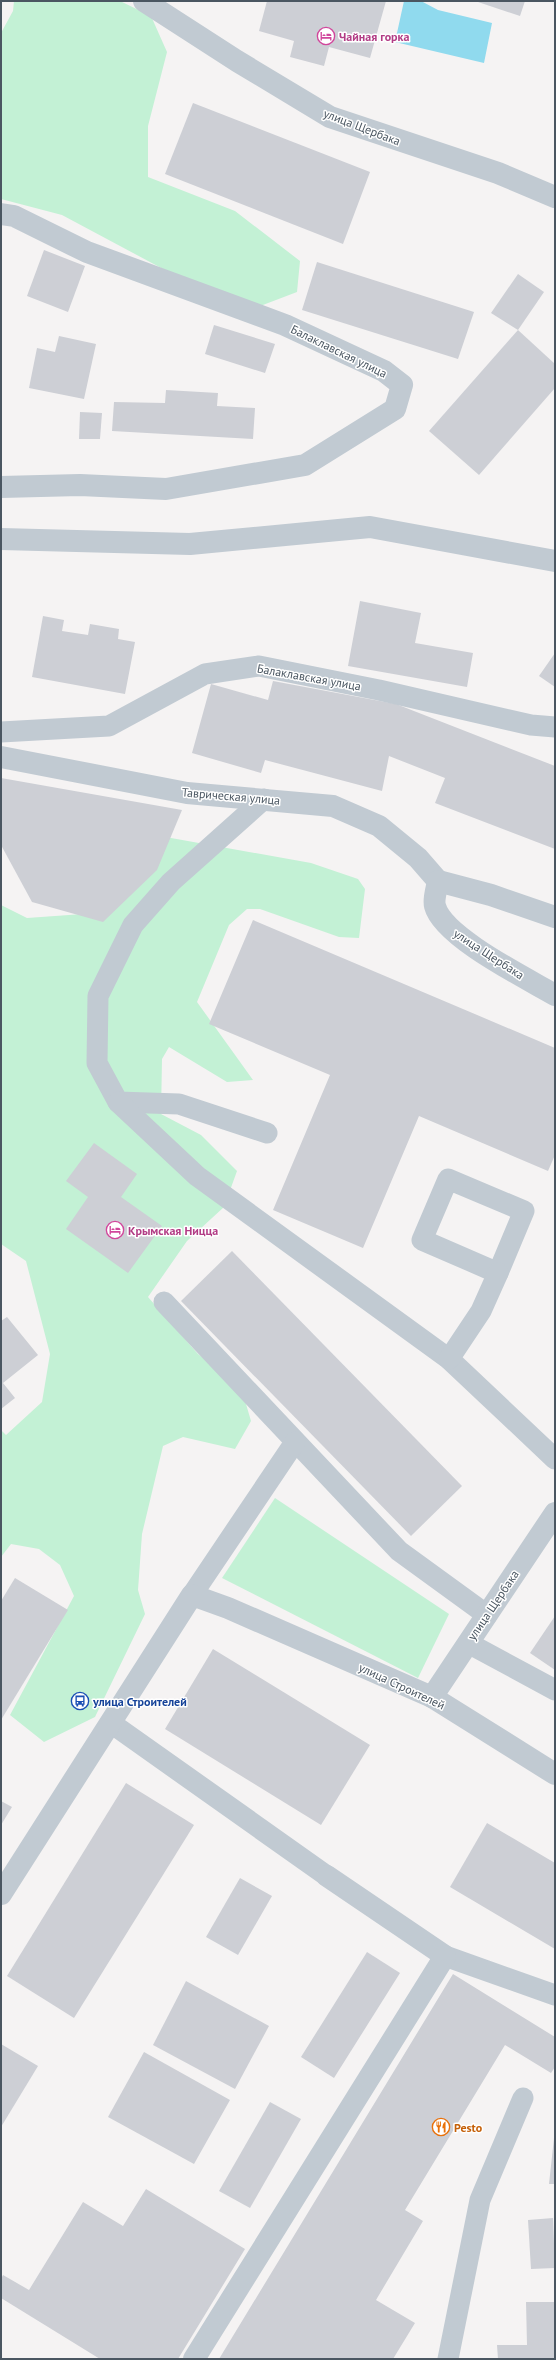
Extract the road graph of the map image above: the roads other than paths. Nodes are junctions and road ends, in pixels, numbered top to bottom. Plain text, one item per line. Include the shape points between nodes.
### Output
1 (144, 1) edge
2 (555, 197) edge
3 (1, 214) edge
4 (1, 487) edge
5 (1, 539) edge
6 (555, 561) edge
7 (555, 727) edge
8 (1, 732) edge
9 (1, 757) edge
10 (264, 799) junction
11 (438, 881) junction
12 (555, 917) edge
13 (555, 995) edge
14 (118, 1102) junction
15 (267, 1133) dead end
16 (498, 1272) junction
17 (164, 1302) dead end
18 (449, 1359) junction
19 (295, 1442) junction
20 (555, 1459) edge
21 (555, 1513) edge
22 (192, 1595) junction
23 (487, 1615) junction
24 (468, 1643) junction
25 (555, 1690) edge
26 (432, 1697) junction
27 (111, 1723) junction
28 (555, 1774) edge
29 (327, 1876) joint
30 (1, 1894) edge
31 (445, 1956) junction
32 (555, 1995) edge
33 (523, 2098) dead end
34 (194, 2359) edge
35 (448, 2359) edge

1 - 2 street, улица Щербака via 330,117 498,173
3 - 4 street, Балаклавская улица via 14,216 87,252 286,325 384,371 402,385 395,409 305,465 166,489 80,485
5 - 6 street via 190,544 370,527
7 - 8 lane, Балаклавская улица via 531,725 259,666 205,674 109,726
9 - 10 street, Таврическая улица via 187,793
10 - 11 street, Таврическая улица via 333,806 379,826 418,858
10 - 14 lane via 171,882 133,925 98,996 97,1063
11 - 12 street via 491,895
11 - 13 street, улица Щербака via 435,905 448,927 479,950
14 - 15 lane via 180,1104
14 - 18 lane via 197,1176
16 - 16 lane via 524,1211 448,1179 422,1240
16 - 18 lane via 480,1311
17 - 19 lane
18 - 20 lane
19 - 22 lane
19 - 23 lane via 399,1551
21 - 23 street, улица Щербака
22 - 26 street, улица Строителей via 228,1608
22 - 27 street
23 - 24 street, улица Щербака
24 - 25 lane
24 - 26 street, улица Щербака
26 - 28 street, улица Строителей
27 - 29 lane
27 - 30 street
29 - 31 street
31 - 32 lane
31 - 34 street
33 - 35 lane via 480,2200

